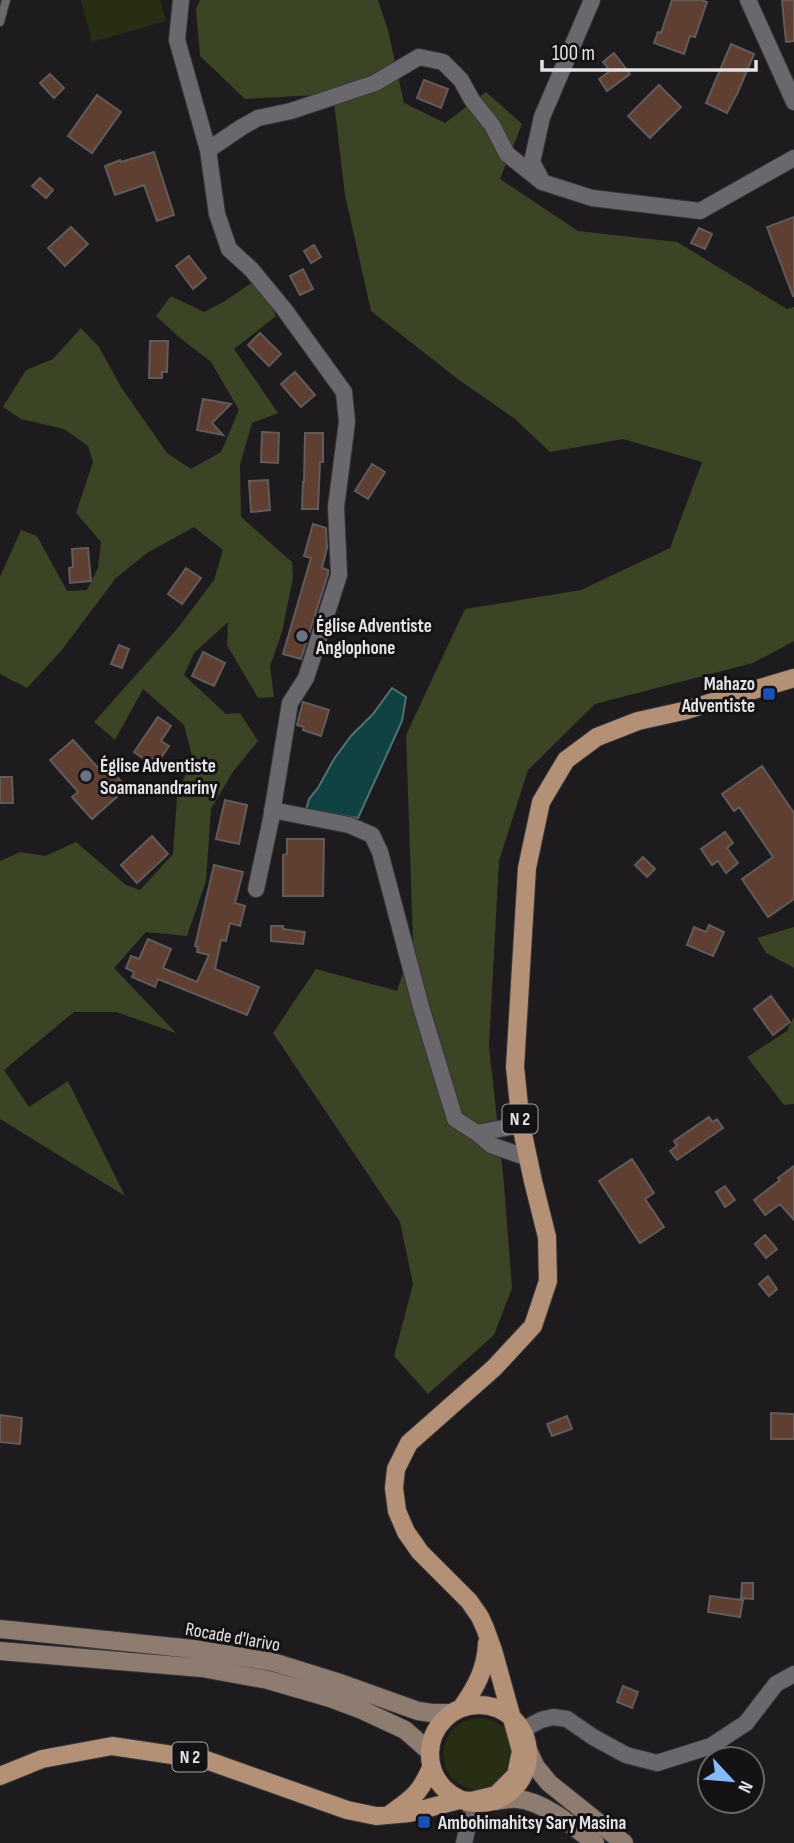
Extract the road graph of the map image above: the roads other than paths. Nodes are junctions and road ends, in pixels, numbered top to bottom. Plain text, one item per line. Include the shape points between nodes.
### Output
1 (6, 0) edge
2 (181, 0) edge
3 (592, 0) edge
4 (748, 0) edge
5 (0, 22) edge
6 (794, 102) edge
7 (208, 150) junction
8 (794, 158) edge
9 (542, 182) junction
10 (794, 678) edge
11 (272, 810) junction
12 (256, 889) dead end
13 (521, 1125) junction
14 (477, 1133) junction
15 (528, 1158) junction
16 (0, 1629) edge
17 (487, 1636) junction
18 (0, 1651) edge
19 (794, 1674) edge
20 (457, 1710) junction
21 (510, 1716) junction
22 (525, 1739) junction
23 (430, 1760) junction
24 (0, 1776) edge
25 (496, 1801) junction
26 (466, 1802) junction
27 (389, 1815) junction
28 (464, 1843) edge
29 (595, 1843) edge
30 (624, 1843) edge

1 - 5 lane
2 - 7 street via 177,40
3 - 9 street via 542,117 532,162
4 - 6 street
7 - 9 street via 258,118 375,82 419,57 443,62 461,80 507,154
7 - 11 street via 217,214 229,249 276,299 344,393 346,422 336,507 339,575 306,678 290,703
8 - 9 street via 700,211 592,198
10 - 13 main road, N 2 via 638,721 597,737 566,761 541,803 527,868 515,1067
11 - 12 street
11 - 14 street via 349,825 372,835 455,1119
13 - 14 street
13 - 15 main road, N 2
14 - 15 street via 491,1145
15 - 17 main road, N 2 via 547,1237 548,1281 533,1326 494,1368 409,1443 396,1469 394,1488 406,1532 469,1601
16 - 20 main road, Rocade d'Iarivo via 272,1662 418,1711
17 - 20 main road via 480,1681
17 - 21 main road, N 2
18 - 23 main road, Rocade d'Iarivo via 202,1668 268,1681 330,1698 405,1730
19 - 22 street via 776,1684 746,1723 711,1746 657,1763 626,1755 567,1718 541,1720
20 - 21 main road via 479,1705
20 - 23 main road via 436,1729
21 - 22 main road, N 2
21 - 26 main road, N 2 via 521,1751 516,1775 496,1795
22 - 25 main road via 521,1780
22 - 30 main road via 536,1767 549,1783
23 - 26 main road via 437,1782
23 - 27 main road via 416,1795
24 - 27 main road, N 2 via 42,1759 113,1746 206,1760 347,1810
25 - 26 main road, N 2
25 - 29 main road via 517,1799 539,1805
26 - 27 main road, N 2
26 - 28 street

